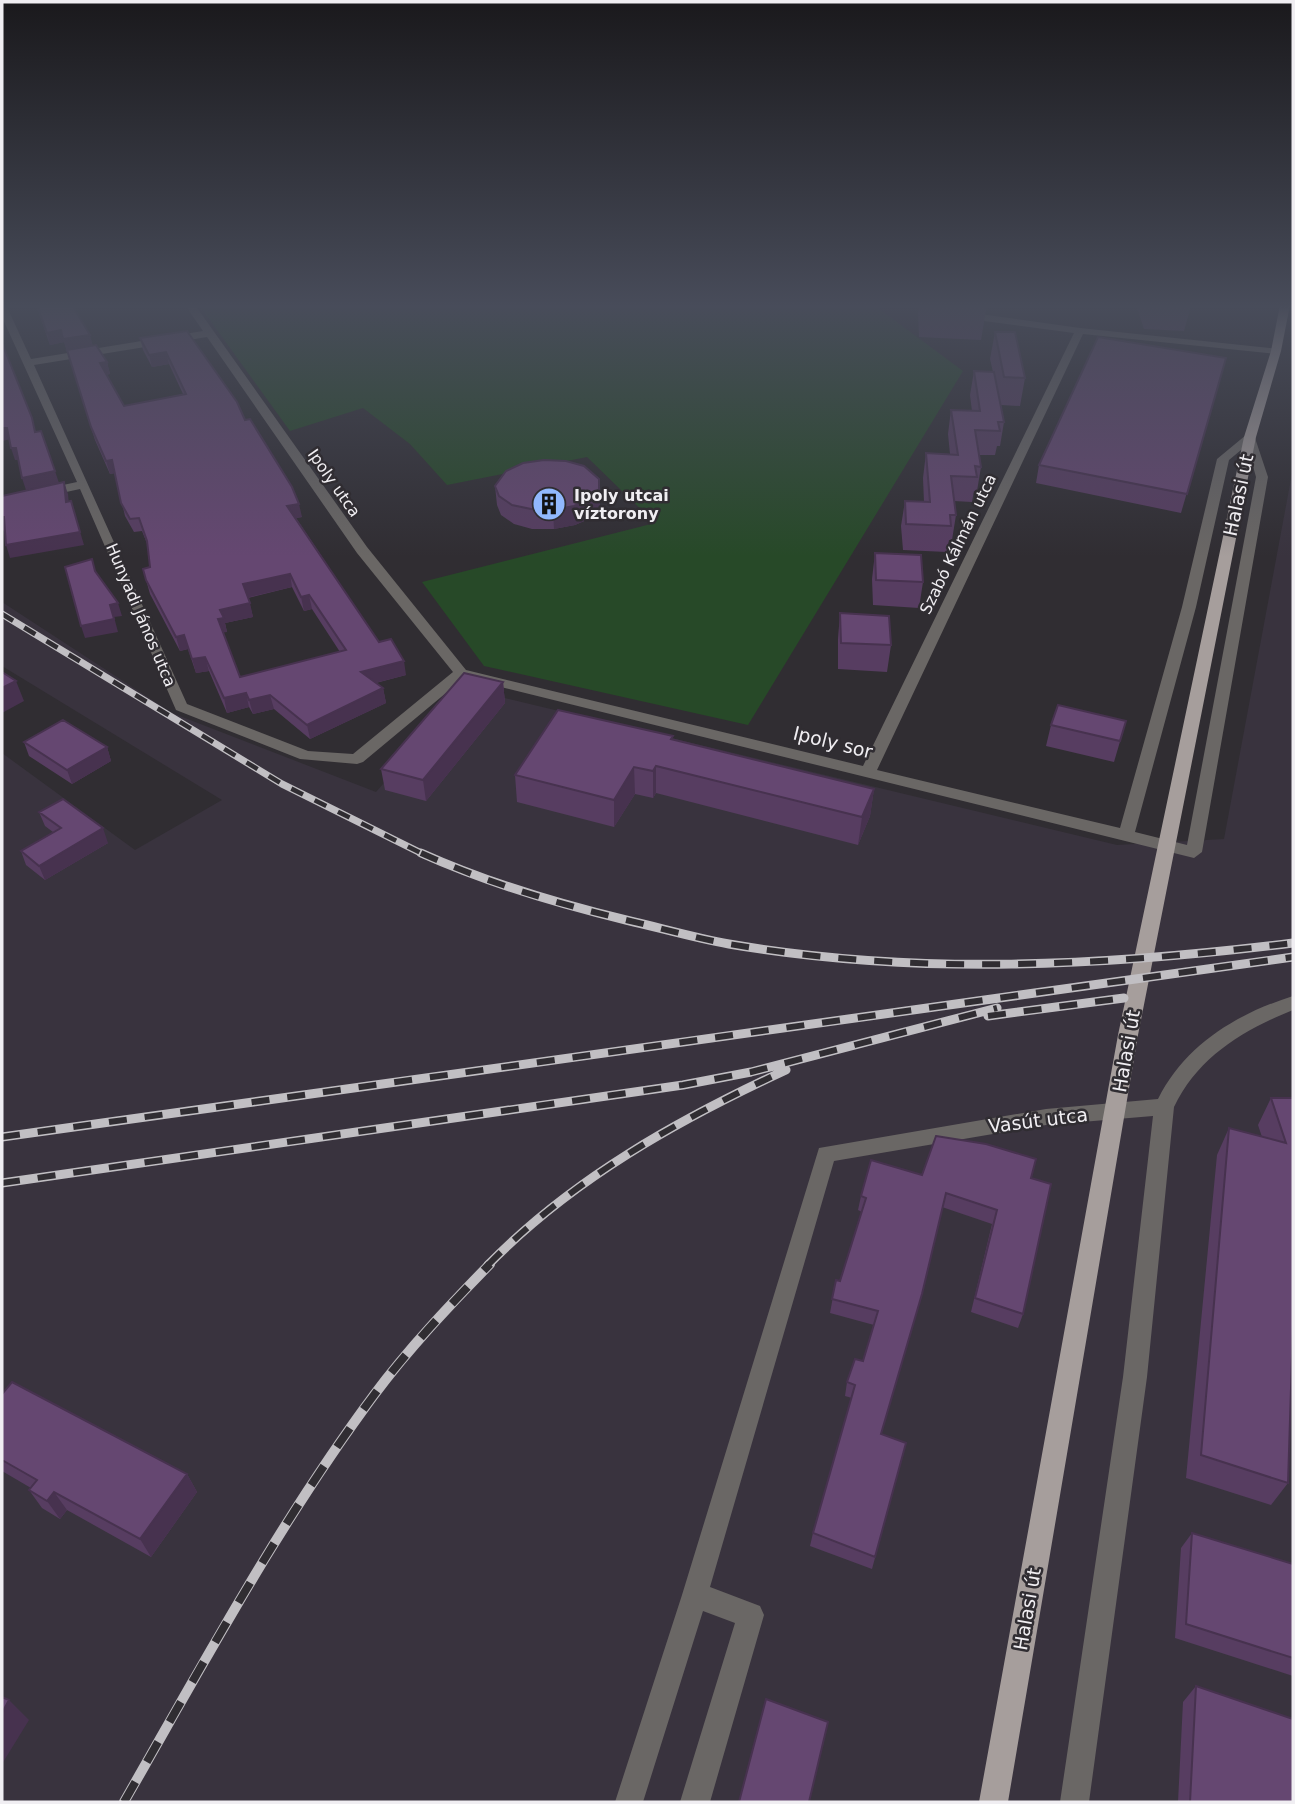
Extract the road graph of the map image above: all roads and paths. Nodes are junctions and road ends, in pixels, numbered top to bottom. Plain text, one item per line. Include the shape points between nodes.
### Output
1 (39, 389) edge
2 (250, 389) edge
3 (1052, 389) edge
4 (1264, 389) edge
5 (1250, 437) junction
6 (84, 484) junction
7 (2, 502) edge
8 (461, 673) junction
9 (868, 772) junction
10 (1126, 835) junction
11 (1293, 1003) edge
12 (1164, 1107) junction
13 (695, 1595) junction
14 (629, 1802) edge
15 (695, 1802) edge
16 (993, 1802) edge
17 (1075, 1802) edge

1 - 6 street, Hunyadi János utca
2 - 8 street, Ipoly utca via 362,550
3 - 9 street, Szabó Kálmán utca
4 - 5 main road, Halasi út
5 - 10 street via 1223,459 1189,607
5 - 10 street, Ipoly sor via 1262,477 1194,852
5 - 16 main road, Halasi út via 1128,1035
6 - 7 street
6 - 8 street, Hunyadi János utca via 181,707 306,756 357,759
8 - 9 street, Ipoly sor
9 - 10 street, Ipoly sor
11 - 12 street via 1245,1023 1204,1052 1180,1076
12 - 13 street, Vasút utca via 1046,1117 826,1154
12 - 17 street via 1135,1377
13 - 14 street
13 - 15 street via 751,1615

